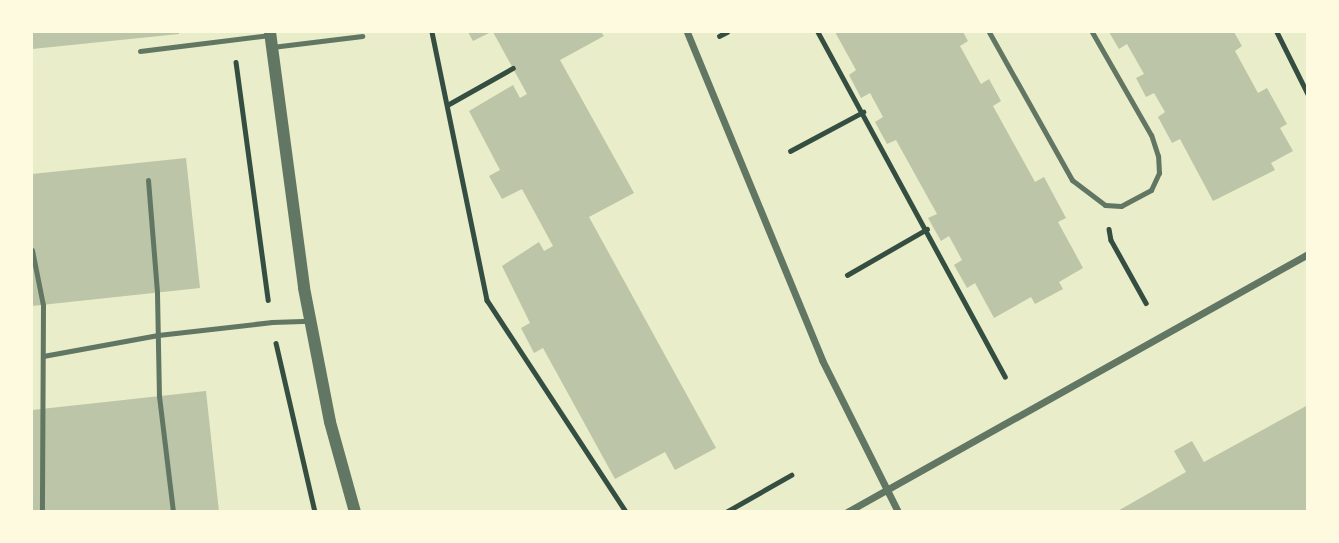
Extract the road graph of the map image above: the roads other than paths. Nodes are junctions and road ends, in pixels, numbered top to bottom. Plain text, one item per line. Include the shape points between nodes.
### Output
1 (687, 32) edge
2 (989, 32) edge
3 (1092, 32) edge
4 (362, 36) dead end
5 (271, 38) edge
6 (140, 51) dead end
7 (148, 180) dead end
8 (32, 250) edge
9 (1307, 254) edge
10 (310, 321) junction
11 (158, 335) junction
12 (43, 356) junction
13 (887, 489) junction
14 (42, 512) edge
15 (173, 512) edge
16 (355, 512) edge
17 (847, 512) edge
18 (898, 512) edge

1 - 13 street via 817,348
2 - 3 lane via 1072,180 1105,205 1121,206 1151,190 1159,173 1158,156 1151,135
4 - 5 lane
5 - 6 lane
5 - 10 street
7 - 11 lane
8 - 12 lane via 43,305
9 - 13 street
10 - 11 lane
10 - 16 street via 330,422
11 - 12 lane
11 - 15 lane via 159,396
12 - 14 lane
13 - 17 street
13 - 18 street

